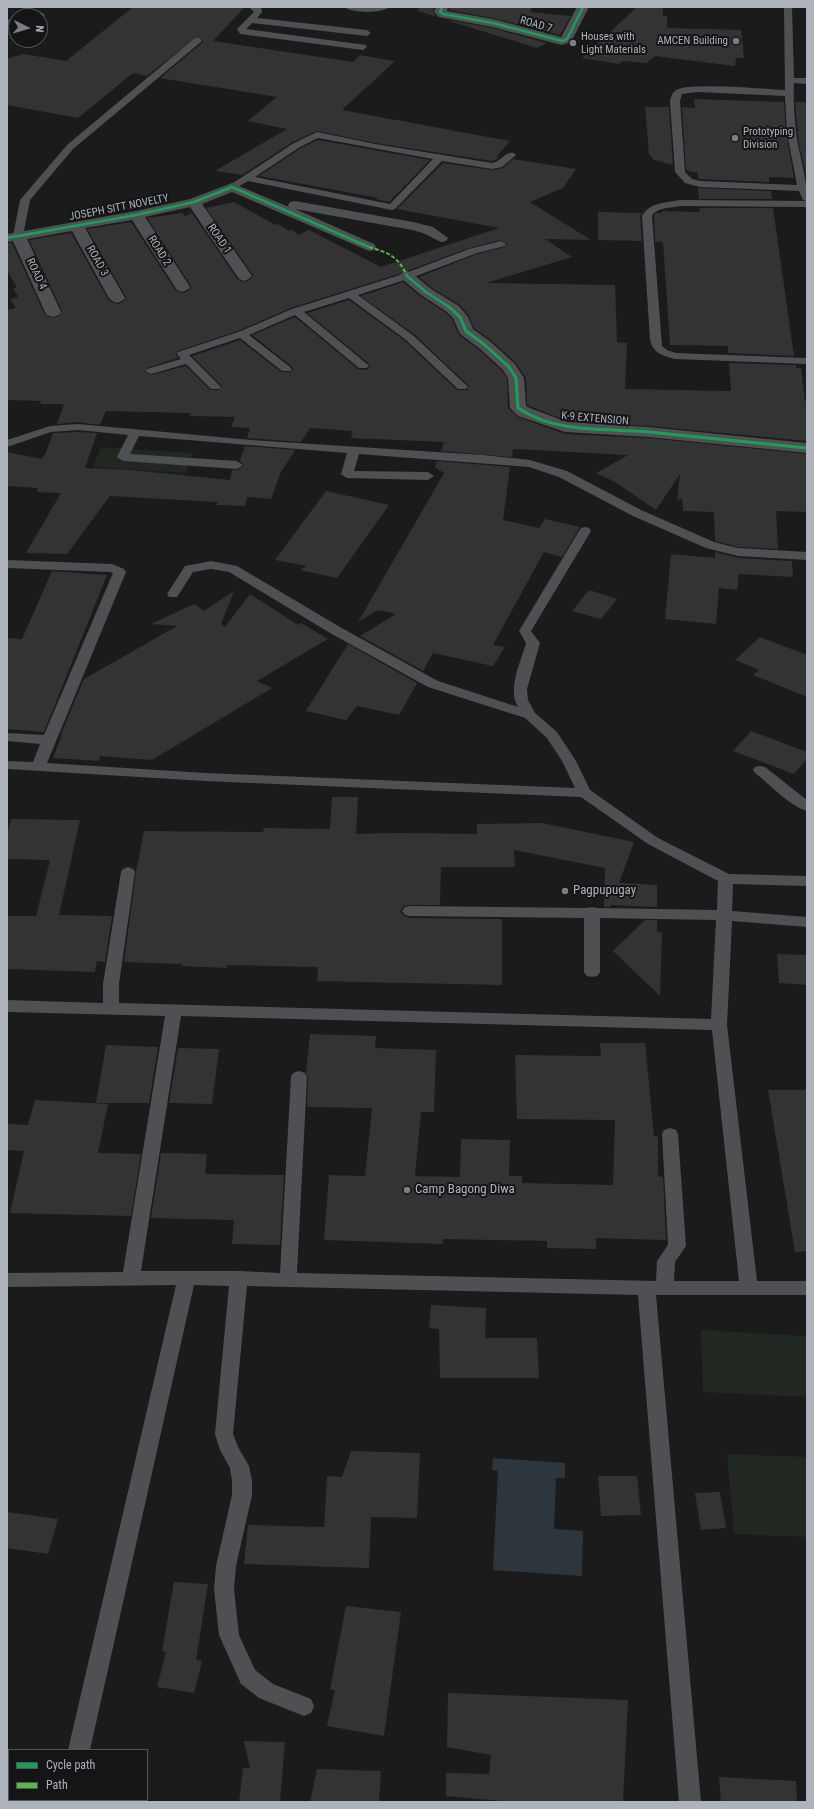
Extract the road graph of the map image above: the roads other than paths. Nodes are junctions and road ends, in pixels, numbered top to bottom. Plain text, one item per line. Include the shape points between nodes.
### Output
1 (253, 7) edge
2 (353, 7) edge
3 (385, 7) edge
4 (442, 7) edge
5 (583, 7) edge
6 (788, 7) edge
7 (250, 20) junction
8 (367, 33) dead end
9 (198, 40) dead end
10 (363, 47) dead end
11 (807, 72) edge
12 (789, 76) junction
13 (807, 81) edge
14 (789, 92) junction
15 (511, 155) dead end
16 (440, 157) junction
17 (247, 178) junction
18 (232, 187) junction
19 (803, 188) junction
20 (194, 202) junction
21 (262, 202) junction
22 (807, 204) edge
23 (136, 215) junction
24 (76, 225) junction
25 (13, 237) edge
26 (441, 238) dead end
27 (501, 244) dead end
28 (369, 247) dead end
29 (244, 276) dead end
30 (407, 276) junction
31 (182, 287) dead end
32 (349, 294) junction
33 (117, 298) dead end
34 (296, 311) junction
35 (53, 312) dead end
36 (241, 334) junction
37 (188, 360) junction
38 (807, 361) edge
39 (363, 366) dead end
40 (286, 369) dead end
41 (151, 371) dead end
42 (215, 387) dead end
43 (462, 387) dead end
44 (135, 432) junction
45 (7, 444) edge
46 (807, 448) edge
47 (354, 450) junction
48 (237, 465) dead end
49 (428, 476) dead end
50 (585, 531) dead end
51 (807, 556) edge
52 (7, 564) edge
53 (173, 594) dead end
54 (530, 715) junction
55 (7, 737) edge
56 (50, 740) junction
57 (7, 764) edge
58 (39, 766) junction
59 (760, 770) dead end
60 (584, 793) junction
61 (807, 806) edge
62 (128, 872) dead end
63 (726, 879) junction
64 (807, 881) edge
65 (410, 911) dead end
66 (592, 912) junction
67 (723, 915) junction
68 (807, 922) edge
69 (592, 972) dead end
70 (7, 1006) edge
71 (111, 1009) junction
72 (174, 1010) junction
73 (719, 1025) junction
74 (299, 1077) dead end
75 (670, 1134) dead end
76 (187, 1278) junction
77 (239, 1278) junction
78 (131, 1279) junction
79 (7, 1280) edge
80 (288, 1280) junction
81 (646, 1288) junction
82 (666, 1288) junction
83 (749, 1288) junction
84 (807, 1288) edge
85 (304, 1706) dead end
86 (79, 1749) edge
87 (690, 1802) edge

1 - 7 lane via 258,12
2 - 3 lane via 376,10
4 - 5 street, ROAD 7 via 440,12 443,14 499,24 562,41 567,39
6 - 12 lane
7 - 8 lane
7 - 10 lane via 241,29 243,32
9 - 25 lane via 70,147 25,200
11 - 12 lane
12 - 13 lane
12 - 14 lane
14 - 19 lane via 791,129
14 - 19 lane via 697,89 679,92 676,101 680,172 690,182 700,184
15 - 16 lane via 499,165 492,166
16 - 17 lane via 317,135
16 - 17 lane via 392,207
17 - 18 lane
18 - 20 street, JOSEPH SITT NOVELTY
18 - 21 street
19 - 22 lane
20 - 23 street, JOSEPH SITT NOVELTY
20 - 29 street, ROAD 1
21 - 26 street via 413,226 428,230
21 - 28 street
22 - 38 lane via 680,203 657,207 647,216 654,340 657,347 663,352 689,357
23 - 24 street, JOSEPH SITT NOVELTY
23 - 31 street, ROAD 2
24 - 25 street, JOSEPH SITT NOVELTY
24 - 33 street, ROAD 3
25 - 35 street, ROAD 4
27 - 30 lane via 473,251
30 - 32 lane
30 - 46 street, K-9 EXTENSION via 452,309 460,317 466,330 509,367 516,378 518,408 524,412 565,427 648,432
32 - 34 lane
32 - 43 lane via 410,338
34 - 36 lane
34 - 39 lane
36 - 37 lane via 182,354
36 - 40 lane
37 - 41 lane
37 - 42 lane
44 - 45 lane via 78,427 50,429
44 - 47 lane
44 - 48 lane via 123,457
47 - 49 lane via 347,474
47 - 51 lane via 530,464 563,474 637,513 710,545 738,552
50 - 54 lane via 525,631 533,643 520,689 521,700
52 - 56 lane via 112,568 120,572 76,672
53 - 54 lane via 189,569 211,565 233,569 335,630 433,684
54 - 60 lane via 552,735 569,761
55 - 56 lane
56 - 58 lane
57 - 58 lane
58 - 60 lane via 213,778
59 - 61 lane
60 - 63 lane via 653,840
62 - 71 lane via 111,984
63 - 64 lane
63 - 67 lane
65 - 66 lane
66 - 67 lane
66 - 69 lane
67 - 68 lane
67 - 73 lane
70 - 71 lane
71 - 72 lane
72 - 73 lane
72 - 78 lane
73 - 83 lane
74 - 80 lane
75 - 82 lane via 677,1246 666,1260
76 - 77 lane
76 - 78 lane
76 - 86 lane
77 - 80 lane
77 - 85 lane via 224,1434 229,1450 239,1466 242,1481 242,1495 226,1566 224,1589 229,1635 248,1677 266,1691
78 - 79 lane
80 - 81 lane
81 - 82 lane
81 - 87 lane
82 - 83 lane
83 - 84 lane

